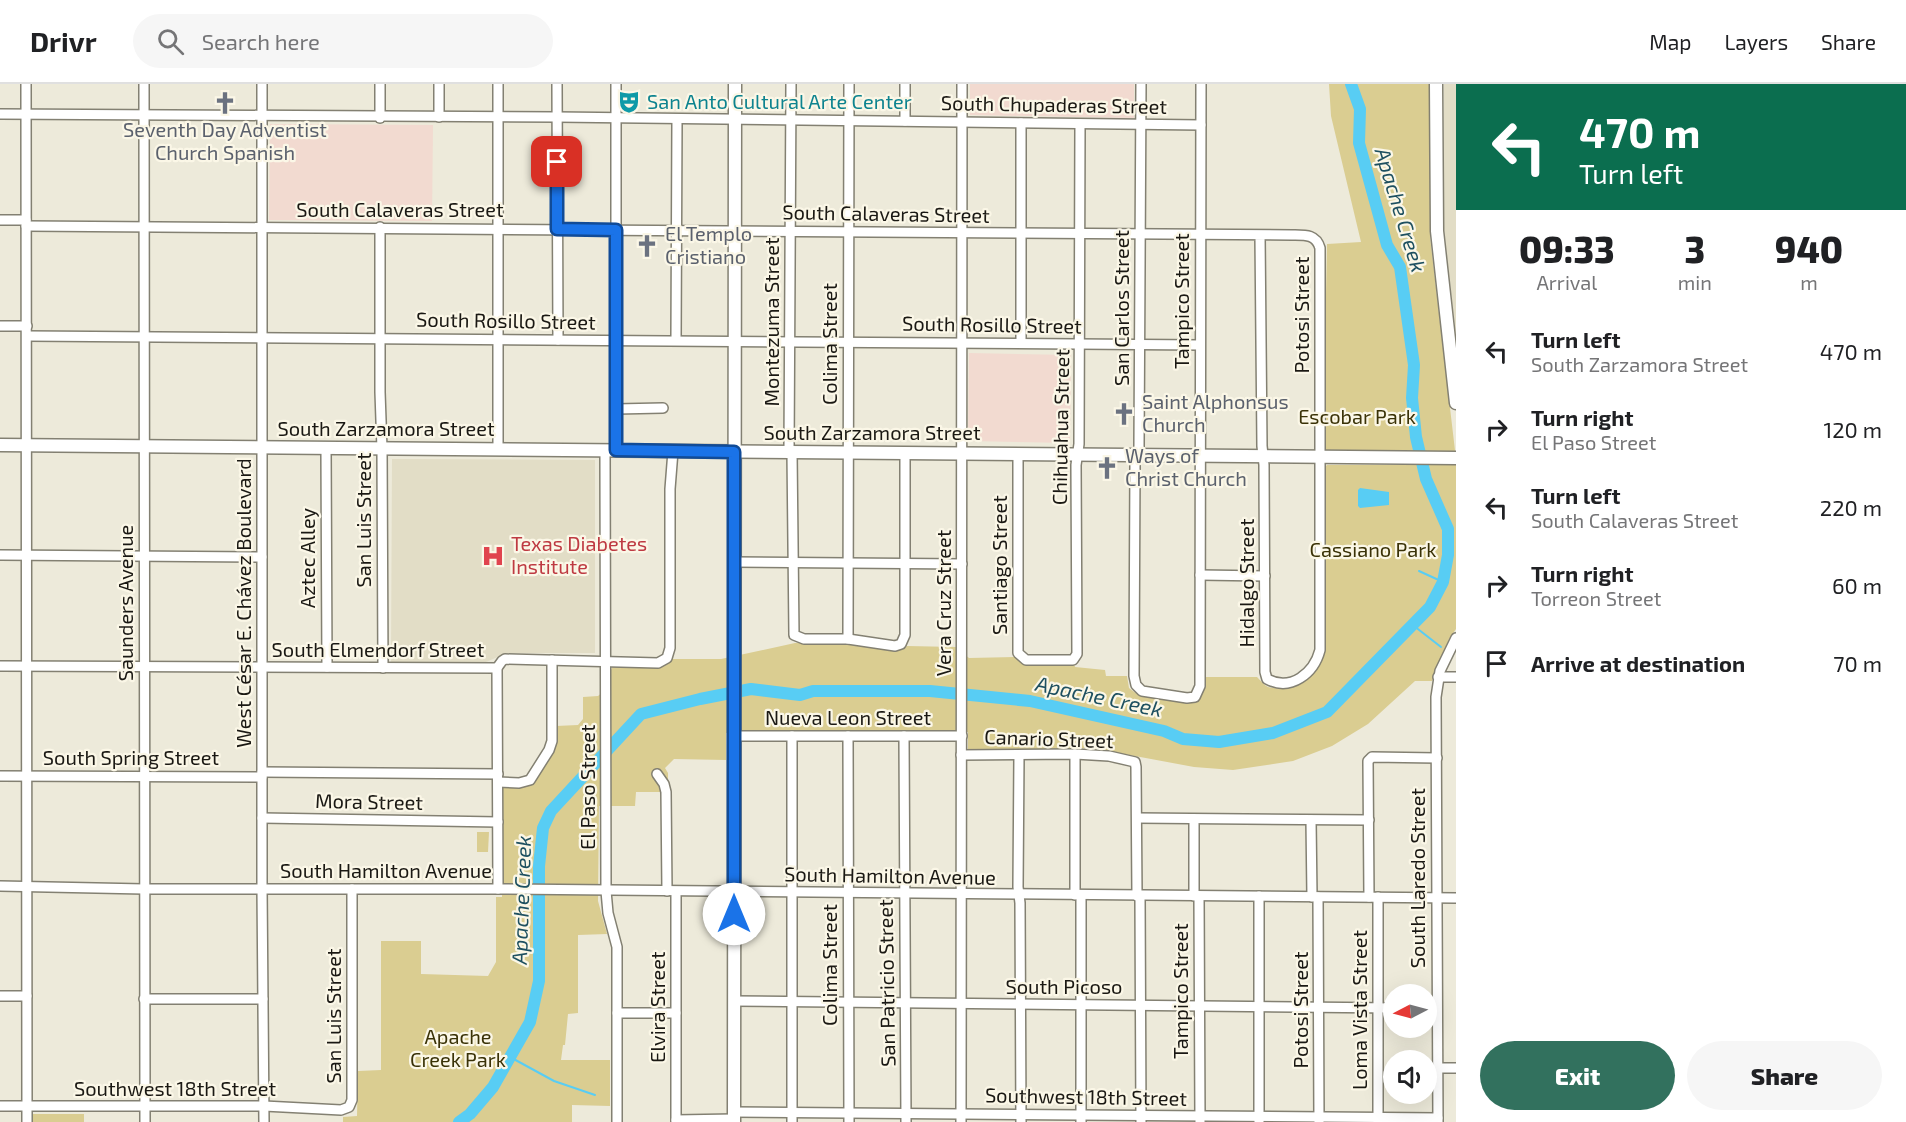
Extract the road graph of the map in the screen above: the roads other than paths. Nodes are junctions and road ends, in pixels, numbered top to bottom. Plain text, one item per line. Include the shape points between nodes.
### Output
1 (26, 84) edge
2 (144, 84) edge
3 (262, 84) edge
4 (380, 84) edge
5 (439, 84) edge
6 (498, 84) edge
7 (557, 84) edge
8 (616, 84) edge
9 (735, 84) edge
10 (792, 84) edge
11 (849, 84) edge
12 (905, 84) edge
13 (962, 84) edge
14 (1141, 84) edge
15 (1201, 84) edge
16 (1436, 84) edge
17 (0, 114) edge
18 (26, 115) junction
19 (144, 115) junction
20 (262, 116) junction
21 (438, 117) junction
22 (557, 117) junction
23 (380, 118) junction
24 (498, 118) junction
25 (616, 119) junction
26 (677, 119) junction
27 (735, 120) junction
28 (792, 120) junction
29 (849, 121) junction
30 (905, 121) junction
31 (962, 123) junction
32 (1021, 123) junction
33 (1080, 124) junction
34 (1141, 124) junction
35 (1201, 125) junction
36 (0, 220) edge
37 (26, 223) junction
38 (144, 226) junction
39 (263, 227) junction
40 (380, 227) junction
41 (498, 229) junction
42 (557, 229) junction
43 (616, 230) junction
44 (676, 230) junction
45 (734, 230) junction
46 (791, 231) junction
47 (848, 231) junction
48 (962, 232) junction
49 (1021, 233) junction
50 (1081, 233) junction
51 (1141, 234) junction
52 (1201, 235) junction
53 (1260, 235) junction
54 (1312, 236) joint
55 (0, 326) edge
56 (27, 331) junction
57 (144, 337) junction
58 (380, 337) junction
59 (262, 338) junction
60 (498, 338) junction
61 (558, 340) junction
62 (616, 340) junction
63 (676, 340) junction
64 (734, 340) junction
65 (791, 340) junction
66 (848, 341) junction
67 (962, 342) junction
68 (1021, 343) junction
69 (1081, 344) junction
70 (1141, 344) junction
71 (1200, 345) junction
72 (1456, 403) edge
73 (663, 408) dead end
74 (616, 409) junction
75 (0, 445) edge
76 (27, 446) junction
77 (144, 447) junction
78 (262, 448) junction
79 (326, 448) junction
80 (382, 449) junction
81 (498, 449) junction
82 (611, 450) junction
83 (673, 451) junction
84 (734, 452) junction
85 (791, 452) junction
86 (848, 452) junction
87 (905, 453) junction
88 (962, 453) junction
89 (1018, 454) junction
90 (1078, 454) junction
91 (1137, 455) junction
92 (1200, 456) junction
93 (1263, 456) junction
94 (1320, 457) junction
95 (1454, 458) edge
96 (0, 555) edge
97 (27, 555) junction
98 (144, 556) junction
99 (262, 557) junction
100 (734, 562) junction
101 (793, 562) junction
102 (848, 563) junction
103 (905, 564) junction
104 (962, 564) junction
105 (1200, 575) junction
106 (1265, 576) junction
107 (1456, 638) edge
108 (848, 639) junction
109 (1075, 659) joint
110 (552, 660) junction
111 (606, 662) junction
112 (0, 666) edge
113 (27, 666) junction
114 (145, 667) junction
115 (262, 667) junction
116 (327, 667) junction
117 (383, 668) junction
118 (497, 668) junction
119 (1438, 677) junction
120 (1456, 677) edge
121 (1267, 679) joint
122 (1195, 696) joint
123 (734, 730) junction
124 (792, 736) junction
125 (848, 736) junction
126 (904, 736) junction
127 (962, 736) junction
128 (962, 754) junction
129 (1019, 754) junction
130 (1075, 754) junction
131 (1437, 758) junction
132 (262, 774) junction
133 (657, 774) dead end
134 (0, 776) edge
135 (27, 776) junction
136 (144, 776) junction
137 (498, 778) junction
138 (262, 818) junction
139 (1137, 818) junction
140 (1194, 819) junction
141 (1311, 820) junction
142 (1369, 820) junction
143 (498, 822) junction
144 (0, 886) edge
145 (26, 887) junction
146 (262, 888) junction
147 (144, 889) junction
148 (352, 889) junction
149 (502, 890) junction
150 (606, 891) junction
151 (672, 891) junction
152 (734, 892) junction
153 (792, 893) junction
154 (848, 894) junction
155 (904, 894) junction
156 (962, 894) junction
157 (1019, 895) junction
158 (1078, 895) junction
159 (1138, 896) junction
160 (1196, 896) junction
161 (1259, 896) junction
162 (1315, 897) junction
163 (1373, 897) junction
164 (1438, 898) junction
165 (1456, 898) edge
166 (0, 996) edge
167 (27, 996) junction
168 (144, 999) junction
169 (263, 999) junction
170 (734, 1001) junction
171 (792, 1002) junction
172 (848, 1003) junction
173 (905, 1004) junction
174 (962, 1005) junction
175 (1021, 1005) junction
176 (1081, 1005) junction
177 (1140, 1006) junction
178 (1199, 1006) junction
179 (1259, 1007) junction
180 (1319, 1008) junction
181 (1378, 1008) junction
182 (1383, 1008) edge
183 (1437, 1008) joint
184 (617, 1013) junction
185 (676, 1013) junction
186 (1438, 1068) junction
187 (1456, 1068) edge
188 (145, 1105) junction
189 (0, 1106) edge
190 (27, 1106) junction
191 (264, 1106) junction
192 (349, 1107) joint
193 (792, 1117) edge
194 (849, 1117) edge
195 (734, 1118) edge
196 (906, 1118) edge
197 (961, 1118) edge
198 (1021, 1118) edge
199 (1081, 1119) edge
200 (1140, 1119) edge
201 (1200, 1119) edge
202 (1258, 1120) edge
203 (1319, 1120) edge
204 (1378, 1120) edge
205 (1438, 1120) edge
206 (676, 1121) edge
207 (27, 1122) edge
208 (145, 1122) edge
209 (264, 1122) edge
210 (616, 1122) edge

1 - 18 street
2 - 19 street, Saunders Avenue
3 - 20 street, West César E. Chávez Boulevard
4 - 23 street
5 - 21 street
6 - 24 street
7 - 22 street
8 - 25 street, El Paso Street
9 - 27 main road
10 - 28 street, Montezuma Street
11 - 29 street, Colima Street
12 - 30 street
13 - 31 street, Vera Cruz Street
14 - 34 street, San Carlos Street
15 - 35 street, Tampico Street
16 - 72 main road via 1437,231
17 - 18 street, South Chupaderas Street
18 - 19 street, South Chupaderas Street
18 - 37 street
19 - 20 street, South Chupaderas Street
19 - 38 street, Saunders Avenue
20 - 23 street, South Chupaderas Street
20 - 39 street, West César E. Chávez Boulevard
21 - 23 street, South Chupaderas Street
21 - 24 street, South Chupaderas Street
22 - 24 street, South Chupaderas Street
22 - 25 street, South Chupaderas Street
22 - 42 street
24 - 41 street
25 - 26 street, South Chupaderas Street
25 - 43 street, El Paso Street
26 - 27 street, South Chupaderas Street
26 - 44 street
27 - 28 street, South Chupaderas Street
27 - 45 main road
28 - 29 street, South Chupaderas Street
28 - 46 street, Montezuma Street
29 - 30 street, South Chupaderas Street
29 - 47 street, Colima Street
30 - 31 street, South Chupaderas Street
31 - 32 street, South Chupaderas Street
31 - 48 street, Vera Cruz Street
32 - 33 street, South Chupaderas Street
32 - 49 street
33 - 34 street, South Chupaderas Street
33 - 50 street, Chihuahua Street
34 - 35 street, South Chupaderas Street
34 - 51 street, San Carlos Street
35 - 52 street, Tampico Street
36 - 37 street, South Calaveras Street
37 - 38 street, South Calaveras Street
37 - 56 street
38 - 39 street, South Calaveras Street
38 - 57 street, Saunders Avenue
39 - 40 street, South Calaveras Street
39 - 59 street, West César E. Chávez Boulevard
40 - 41 street, South Calaveras Street
40 - 58 street, San Luis Street
41 - 42 street, South Calaveras Street
41 - 60 street
42 - 43 street, South Calaveras Street
42 - 61 street
43 - 44 street, South Calaveras Street
43 - 62 street, El Paso Street
44 - 45 street, South Calaveras Street
44 - 63 street
45 - 46 street, South Calaveras Street
45 - 64 main road
46 - 47 street, South Calaveras Street
46 - 65 street, Montezuma Street
47 - 48 street, South Calaveras Street
47 - 66 street, Colima Street
48 - 49 street, South Calaveras Street
48 - 67 street, Vera Cruz Street
49 - 50 street, South Calaveras Street
49 - 68 street
50 - 51 street, South Calaveras Street
50 - 69 street, Chihuahua Street
51 - 52 street, South Calaveras Street
51 - 70 street, San Carlos Street
52 - 53 street, South Calaveras Street
52 - 71 street, Tampico Street
53 - 54 street, South Calaveras Street
53 - 93 street, Hidalgo Street
54 - 94 street, Potosi Street via 1320,248
55 - 56 street, South Rosillo Street
56 - 57 street, South Rosillo Street
56 - 76 street
57 - 59 street, South Rosillo Street
57 - 77 street, Saunders Avenue
58 - 59 street, South Rosillo Street
58 - 60 street, South Rosillo Street
58 - 80 street, San Luis Street
59 - 78 street, West César E. Chávez Boulevard
60 - 61 street, South Rosillo Street
60 - 81 street
61 - 62 street, South Rosillo Street
62 - 63 street, South Rosillo Street
62 - 74 street, El Paso Street
63 - 64 street, South Rosillo Street
64 - 65 street, South Rosillo Street
64 - 84 main road
65 - 66 street, South Rosillo Street
65 - 85 street, Montezuma Street
66 - 67 street, South Rosillo Street
66 - 86 street, Colima Street
67 - 68 street, South Rosillo Street
67 - 88 street, Vera Cruz Street
68 - 69 street, South Rosillo Street
69 - 70 street, South Rosillo Street
69 - 90 street, Chihuahua Street
70 - 71 street, South Rosillo Street
70 - 91 street, San Carlos Street
71 - 92 street, Tampico Street
73 - 74 street
74 - 82 street, El Paso Street
75 - 76 main road, South Zarzamora Street
76 - 77 main road, South Zarzamora Street
76 - 97 street
77 - 78 main road, South Zarzamora Street
77 - 98 street, Saunders Avenue
78 - 79 main road, South Zarzamora Street
78 - 99 street, West César E. Chávez Boulevard
79 - 80 main road, South Zarzamora Street
79 - 116 street, Aztec Alley
80 - 81 main road, South Zarzamora Street
80 - 117 street, San Luis Street
81 - 82 main road, South Zarzamora Street
82 - 83 main road, South Zarzamora Street
82 - 111 street, El Paso Street
83 - 84 main road, South Zarzamora Street
83 - 111 street, South Elmendorf Street via 670,648 664,661 658,663
84 - 85 main road, South Zarzamora Street
84 - 100 main road
85 - 86 main road, South Zarzamora Street
85 - 101 street, Montezuma Street
86 - 87 main road, South Zarzamora Street
86 - 102 street, Colima Street
87 - 88 main road, South Zarzamora Street
87 - 103 street
88 - 89 main road, South Zarzamora Street
88 - 104 street, Vera Cruz Street
89 - 90 main road, South Zarzamora Street
89 - 109 street, Santiago Street via 1018,653 1026,660
90 - 91 main road, South Zarzamora Street
90 - 109 street, Chihuahua Street
91 - 92 main road, South Zarzamora Street
91 - 122 street, San Carlos Street via 1136,685 1149,693
92 - 93 main road, South Zarzamora Street
92 - 105 street, Tampico Street
93 - 94 main road, South Zarzamora Street
93 - 106 street, Hidalgo Street
94 - 95 main road, South Zarzamora Street
94 - 121 street, Potosi Street via 1320,650 1312,669 1297,679 1280,683
96 - 97 street
97 - 98 street
97 - 113 street
98 - 99 street
98 - 114 street, Saunders Avenue
99 - 115 street, West César E. Chávez Boulevard
100 - 101 street
100 - 123 main road
101 - 102 street
101 - 108 street, Montezuma Street via 793,632 799,639
102 - 103 street
102 - 108 street, Colima Street
103 - 104 street
103 - 108 street via 902,643 895,646
104 - 127 street, Vera Cruz Street
105 - 106 street
105 - 122 street, Tampico Street via 1200,686
106 - 121 street, Hidalgo Street
107 - 119 street, South Laredo Street
110 - 111 street, South Elmendorf Street
110 - 118 street, South Elmendorf Street via 505,659
110 - 137 street, South Spring Street via 549,750 530,780 519,783
111 - 150 street, El Paso Street
112 - 113 street, South Elmendorf Street
113 - 114 street, South Elmendorf Street
113 - 135 street
114 - 115 street, South Elmendorf Street
114 - 136 street, Saunders Avenue
115 - 116 street, South Elmendorf Street
115 - 132 street, West César E. Chávez Boulevard
116 - 117 street, South Elmendorf Street
117 - 118 street, South Elmendorf Street
118 - 137 street
119 - 120 street
119 - 131 street, South Laredo Street
123 - 124 street, Nueva Leon Street
123 - 152 main road
124 - 125 street, Nueva Leon Street
124 - 153 street
125 - 126 street, Nueva Leon Street
125 - 154 street, Colima Street
126 - 127 street, Nueva Leon Street
126 - 155 street, San Patricio Street
127 - 128 street, Vera Cruz Street
128 - 129 street, Canario Street
128 - 156 street, Vera Cruz Street
129 - 130 street, Canario Street
129 - 157 street
130 - 139 street, Canario Street via 1135,762
130 - 158 street
131 - 142 street, Loma Vista Street via 1370,758
131 - 164 street, South Laredo Street
132 - 136 street, South Spring Street
132 - 137 street, South Spring Street
132 - 138 street, West César E. Chávez Boulevard
133 - 151 street, Elvira Street via 666,792
134 - 135 street, South Spring Street
135 - 136 street, South Spring Street
135 - 145 street
136 - 147 street, Saunders Avenue
137 - 143 street
138 - 143 street, Mora Street
138 - 146 street, West César E. Chávez Boulevard
139 - 140 street
139 - 159 street
140 - 141 street
140 - 160 street, Tampico Street
141 - 142 street
141 - 162 street, Potosi Street
142 - 163 street, Loma Vista Street
143 - 149 street
144 - 145 street, South Hamilton Avenue
145 - 147 street, South Hamilton Avenue
145 - 167 street
146 - 147 street, South Hamilton Avenue
146 - 148 street, South Hamilton Avenue
146 - 169 street, West César E. Chávez Boulevard
147 - 168 street, Saunders Avenue
148 - 149 street, South Hamilton Avenue
148 - 192 street, San Luis Street
149 - 150 street, South Hamilton Avenue
150 - 151 street, South Hamilton Avenue
150 - 184 street, El Paso Street via 616,948
151 - 152 street, South Hamilton Avenue
151 - 185 street, Elvira Street
152 - 153 street, South Hamilton Avenue
152 - 170 main road
153 - 154 street, South Hamilton Avenue
153 - 171 street
154 - 155 street, South Hamilton Avenue
154 - 172 street, Colima Street
155 - 156 street, South Hamilton Avenue
155 - 173 street, San Patricio Street
156 - 157 street, South Hamilton Avenue
156 - 174 street, Vera Cruz Street
157 - 158 street, South Hamilton Avenue
157 - 175 street
158 - 159 street, South Hamilton Avenue
158 - 176 street
159 - 160 street, South Hamilton Avenue
159 - 177 street
160 - 161 street, South Hamilton Avenue
160 - 178 street, Tampico Street
161 - 162 street, South Hamilton Avenue
161 - 179 street
162 - 163 street, South Hamilton Avenue
162 - 180 street, Potosi Street
163 - 164 street, South Hamilton Avenue
163 - 181 street, Loma Vista Street
164 - 165 street, South Hamilton Avenue
164 - 183 street, South Laredo Street
166 - 167 street
167 - 190 street
168 - 169 street
168 - 188 street, Saunders Avenue
169 - 191 street, West César E. Chávez Boulevard
170 - 171 street, South Picoso
170 - 195 main road
171 - 172 street, South Picoso
171 - 193 street
172 - 173 street, South Picoso
172 - 194 street, Colima Street
173 - 174 street, South Picoso
173 - 196 street, San Patricio Street
174 - 175 street, South Picoso
174 - 197 street, Vera Cruz Street
175 - 176 street, South Picoso
175 - 198 street
176 - 177 street, South Picoso
176 - 199 street
177 - 178 street, South Picoso
177 - 200 street
178 - 179 street, South Picoso
178 - 201 street, Tampico Street
179 - 180 street, South Picoso
179 - 202 street
180 - 181 street, South Picoso
180 - 203 street, Potosi Street
181 - 182 street, South Picoso
181 - 204 street, Loma Vista Street
183 - 186 street, South Laredo Street
184 - 185 street
184 - 210 street, El Paso Street
185 - 206 street, Elvira Street
186 - 187 street
186 - 205 street, South Laredo Street
188 - 190 street, Southwest 18th Street
188 - 191 street, Southwest 18th Street
188 - 208 street, Saunders Avenue
189 - 190 street, Southwest 18th Street
190 - 207 street
191 - 192 street, Southwest 18th Street via 341,1110
191 - 209 street, West César E. Chávez Boulevard
193 - 194 street, Southwest 18th Street
193 - 195 street, Southwest 18th Street
194 - 196 street, Southwest 18th Street
195 - 206 street, Southwest 18th Street
196 - 197 street, Southwest 18th Street
197 - 198 street, Southwest 18th Street
198 - 199 street, Southwest 18th Street
199 - 200 street, Southwest 18th Street
200 - 201 street, Southwest 18th Street
201 - 202 street, Southwest 18th Street
202 - 203 street, Southwest 18th Street
203 - 204 street, Southwest 18th Street
204 - 205 street, Southwest 18th Street

